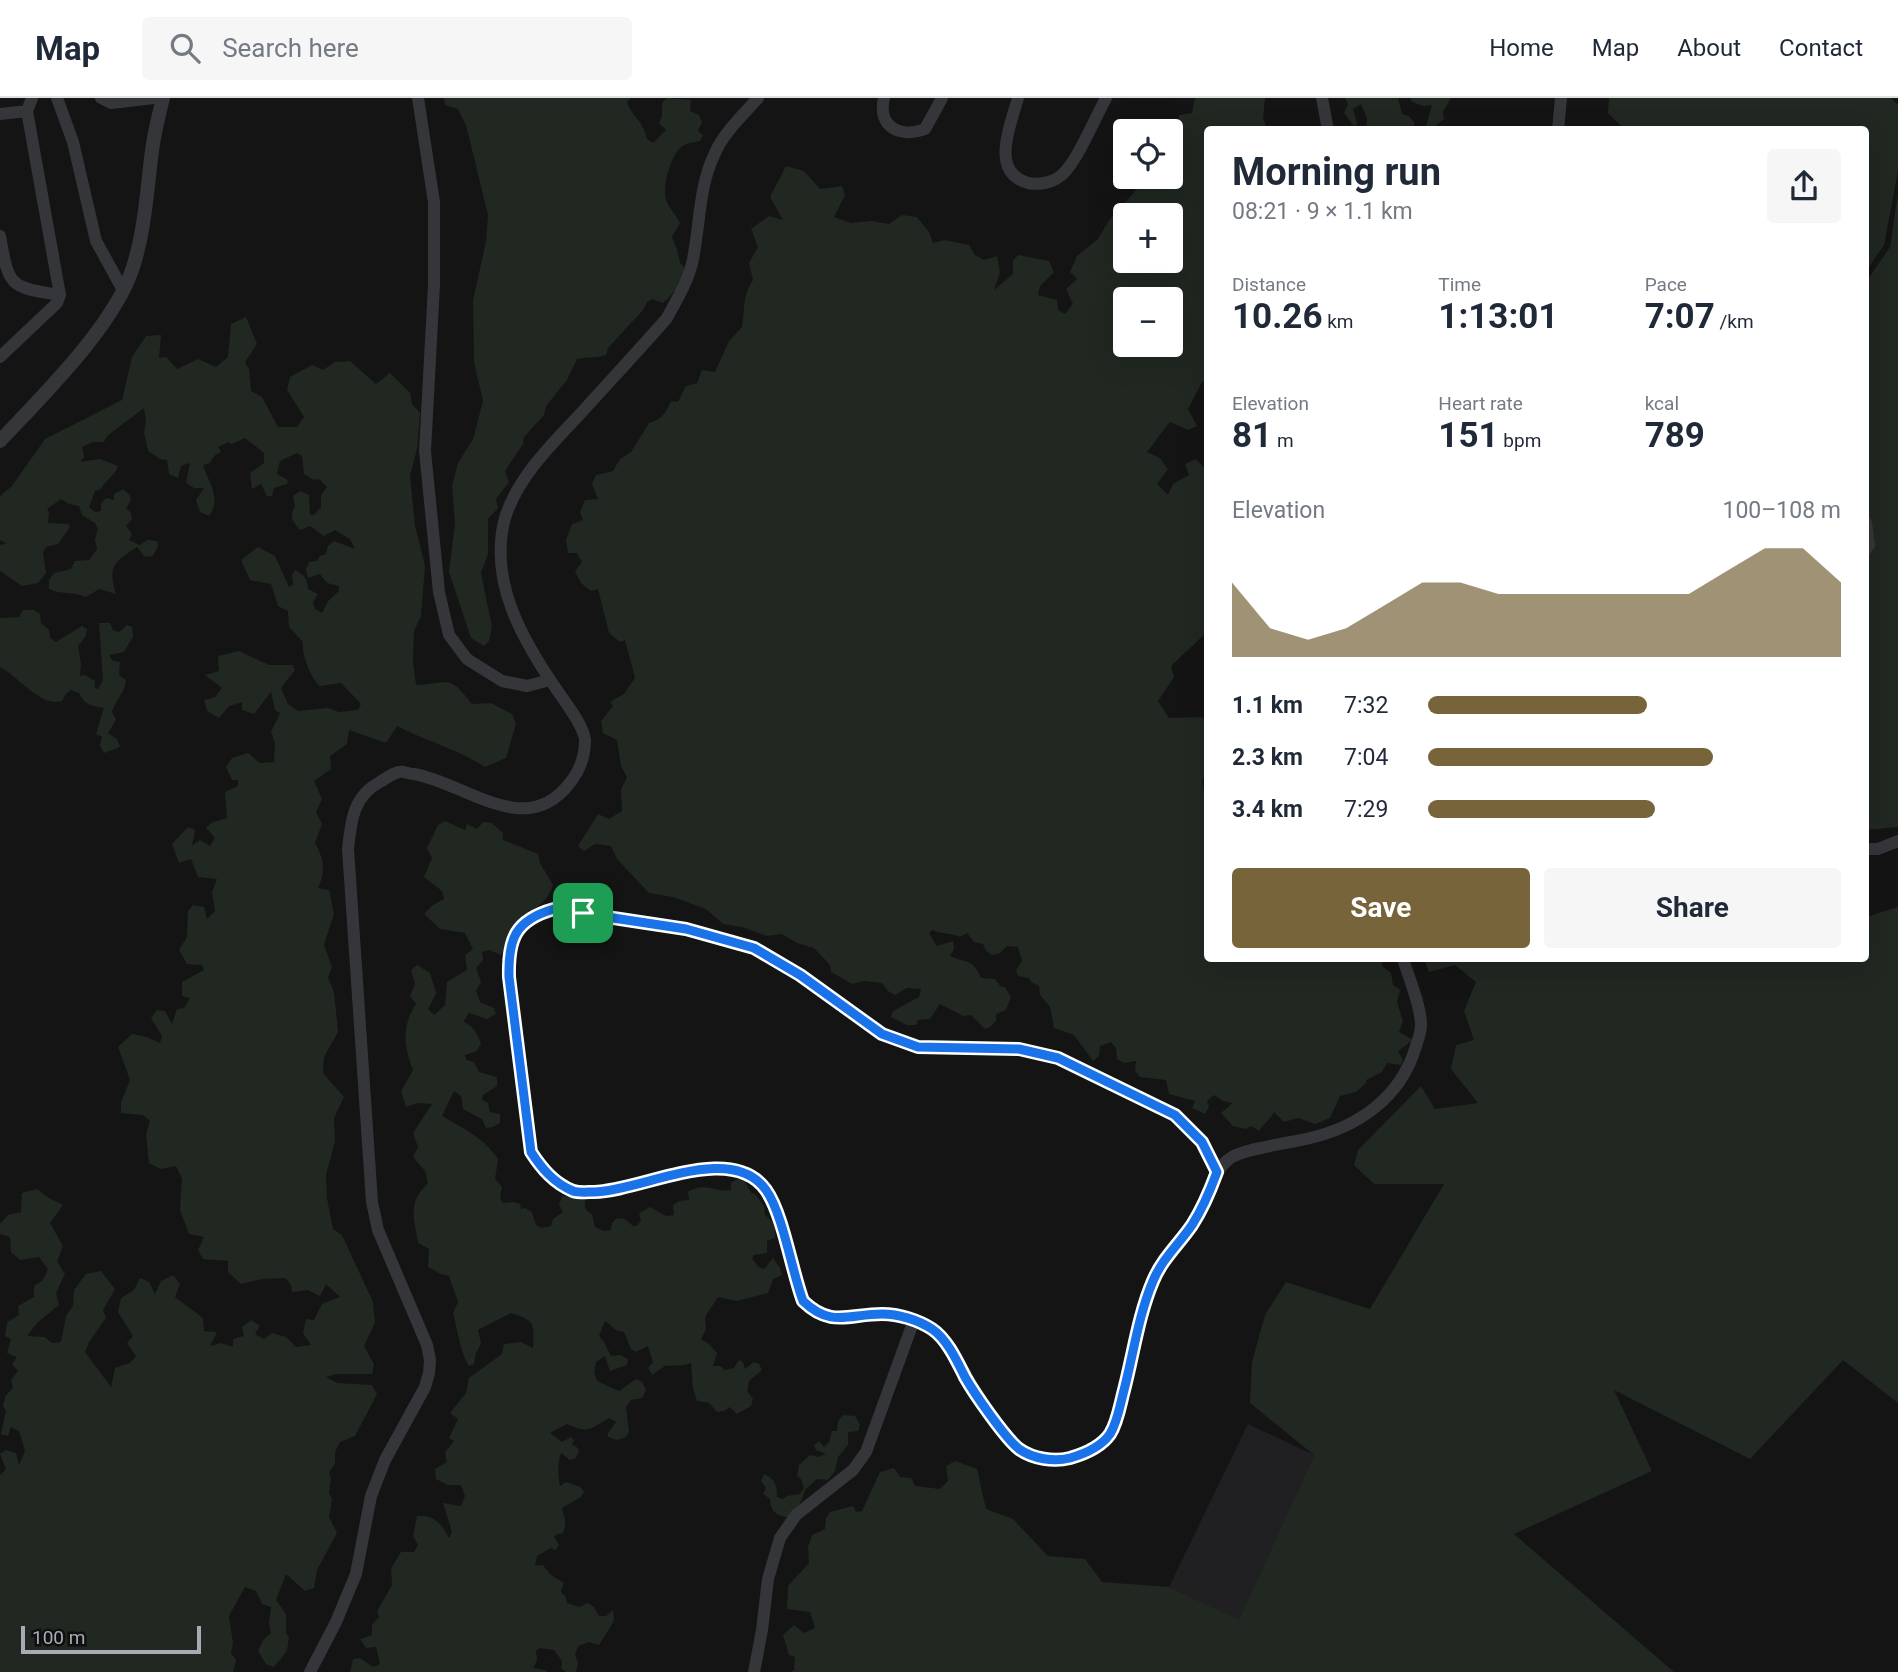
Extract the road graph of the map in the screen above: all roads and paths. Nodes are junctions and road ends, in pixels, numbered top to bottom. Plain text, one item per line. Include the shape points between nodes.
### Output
1 (57, 98) edge
2 (102, 98) edge
3 (154, 98) edge
4 (163, 98) edge
5 (418, 98) edge
6 (758, 98) edge
7 (884, 98) edge
8 (942, 98) edge
9 (1018, 98) edge
10 (1106, 98) edge
11 (1322, 98) edge
12 (1561, 98) edge
13 (29, 104) edge
14 (0, 114) edge
15 (1327, 126) edge
16 (1558, 126) edge
17 (0, 236) edge
18 (3, 277) edge
19 (123, 290) junction
20 (60, 295) junction
21 (0, 357) edge
22 (0, 441) edge
23 (550, 680) junction
24 (1898, 841) edge
25 (1869, 849) edge
26 (1405, 962) edge
27 (1217, 1172) junction
28 (914, 1320) junction
29 (310, 1672) edge
30 (754, 1672) edge

1 - 19 street via 96,241
2 - 3 street via 111,103
4 - 19 street via 140,240
5 - 23 street via 434,202 425,452 439,592 449,635 467,659 502,681 527,686
6 - 23 street via 715,152 693,261 667,318 538,460 505,519 504,589 518,625
7 - 8 street via 884,117 891,128 913,133 925,129
9 - 10 street via 1004,151 1007,167 1028,183 1043,184 1060,177 1070,165
11 - 15 street
12 - 16 street
13 - 14 street
13 - 20 street
17 - 18 street
18 - 20 street via 32,292
19 - 22 street via 86,345
20 - 21 street
23 - 29 street via 585,738 582,763 559,796 538,807 512,809 428,776 399,772 367,789 352,814 348,849 372,1202 378,1230 428,1345 430,1360 425,1387 371,1496 356,1574
24 - 25 street
26 - 27 street via 1421,1026 1411,1062 1394,1091 1349,1126 1231,1157
27 - 28 street via 1207,1201 1153,1282 1110,1434 1080,1455 1061,1461 1019,1449 969,1384 950,1349 935,1331
27 - 28 street via 1202,1142 1175,1115 1091,1073 1058,1058 1019,1049 918,1047 882,1034 754,948 686,929 554,909 534,914 518,928 509,952 510,990 531,1152 545,1173 575,1192 611,1191 691,1170 728,1169 749,1175 766,1190 803,1301 812,1310 847,1319 883,1314
28 - 30 street via 866,1452 853,1470 796,1515 780,1538 768,1579

